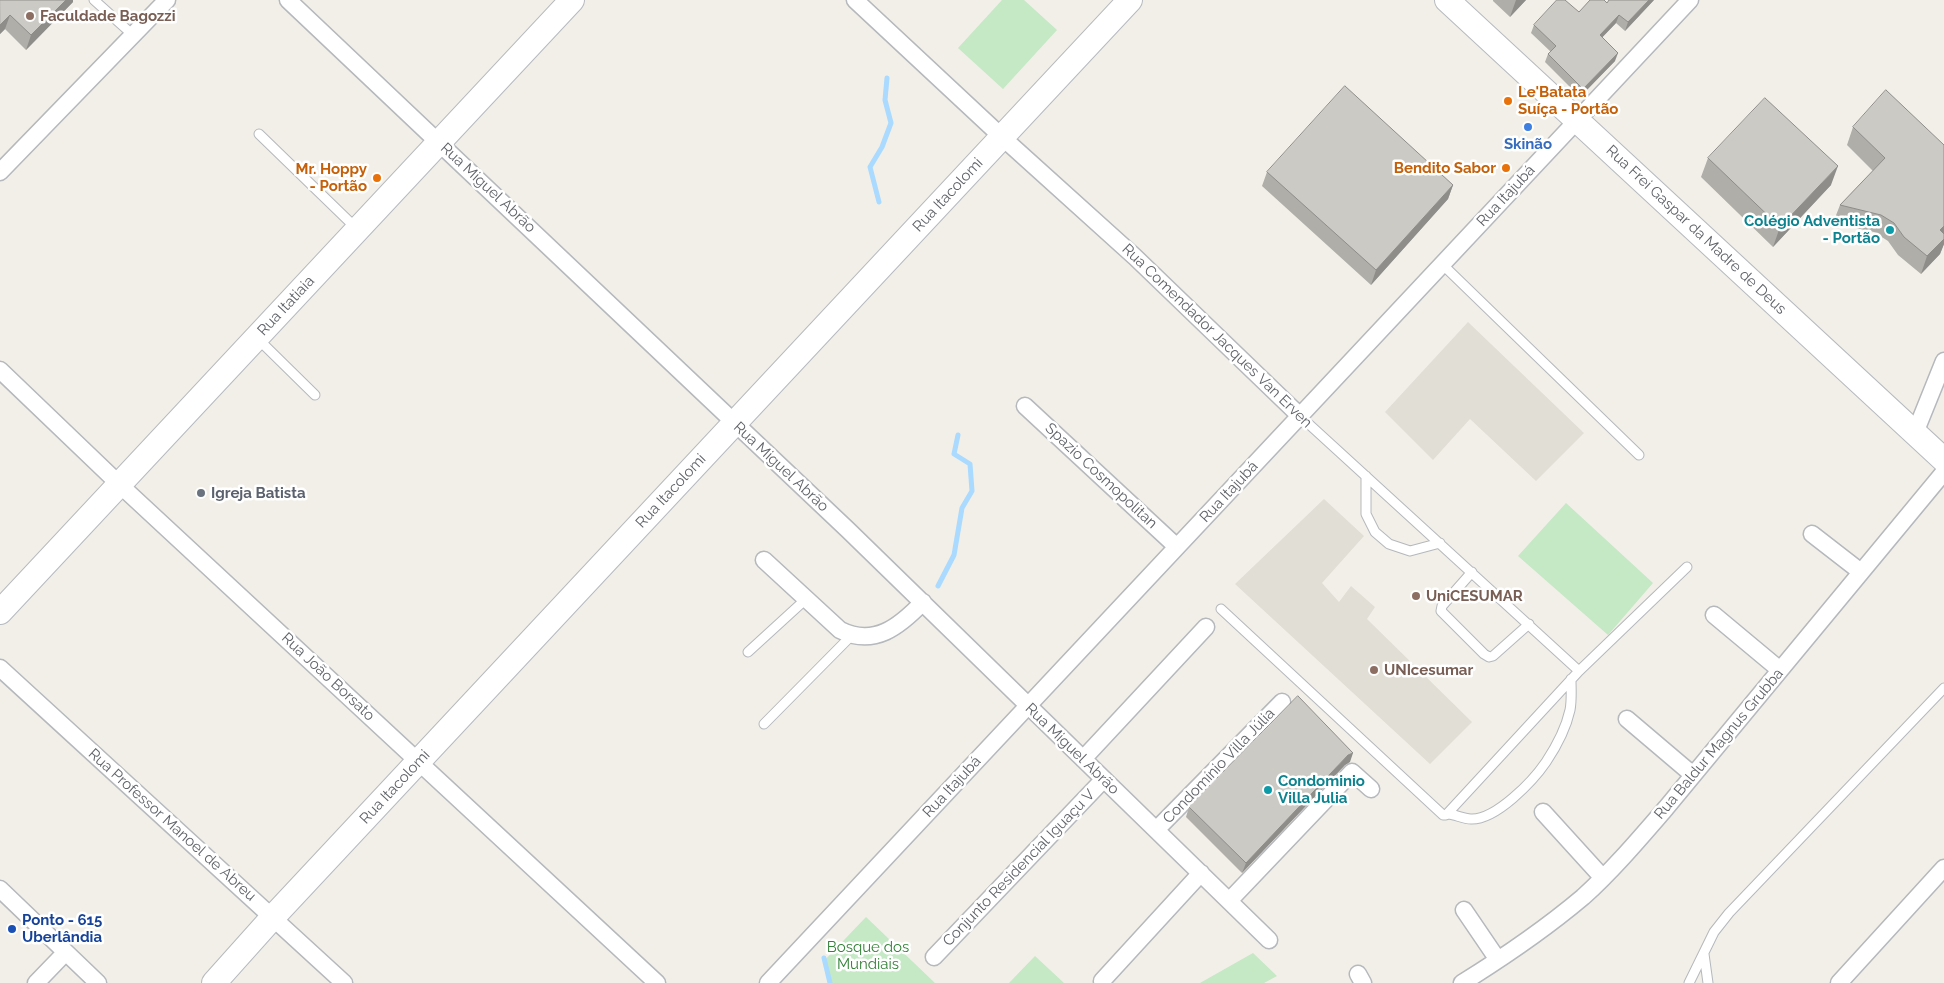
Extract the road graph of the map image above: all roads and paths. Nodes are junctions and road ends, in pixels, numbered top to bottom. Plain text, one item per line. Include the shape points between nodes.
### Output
1 (94, 0) edge
2 (167, 0) edge
3 (288, 0) edge
4 (572, 0) edge
5 (855, 0) edge
6 (1130, 0) edge
7 (1447, 0) edge
8 (1690, 0) edge
9 (133, 34) junction
10 (1577, 120) junction
11 (259, 134) dead end
12 (1002, 137) junction
13 (439, 142) junction
14 (0, 172) edge
15 (357, 229) junction
16 (1442, 264) junction
17 (256, 338) junction
18 (1944, 361) edge
19 (0, 370) edge
20 (315, 395) dead end
21 (1025, 406) dead end
22 (1300, 416) junction
23 (734, 423) junction
24 (1915, 433) junction
25 (1639, 454) dead end
26 (1944, 460) edge
27 (1944, 472) edge
28 (1366, 476) junction
29 (119, 484) junction
30 (1812, 534) dead end
31 (1440, 544) junction
32 (1177, 547) junction
33 (764, 560) dead end
34 (1687, 567) dead end
35 (1472, 572) junction
36 (1861, 572) junction
37 (806, 599) junction
38 (923, 602) junction
39 (1221, 609) dead end
40 (0, 612) edge
41 (1714, 615) dead end
42 (1529, 624) junction
43 (1206, 627) dead end
44 (851, 636) junction
45 (748, 652) dead end
46 (0, 668) edge
47 (1780, 670) junction
48 (1579, 671) junction
49 (1572, 679) junction
50 (1944, 688) edge
51 (1282, 702) dead end
52 (1028, 706) junction
53 (1627, 719) dead end
54 (764, 724) dead end
55 (1083, 759) junction
56 (419, 761) junction
57 (1693, 775) junction
58 (1104, 779) junction
59 (1371, 789) dead end
60 (1543, 812) dead end
61 (1448, 814) junction
62 (1156, 830) junction
63 (1944, 868) edge
64 (1201, 873) junction
65 (1603, 878) junction
66 (0, 889) edge
67 (1229, 900) junction
68 (1464, 910) dead end
69 (273, 917) junction
70 (1269, 940) dead end
71 (65, 953) junction
72 (1703, 953) junction
73 (934, 957) dead end
74 (1498, 960) junction
75 (1102, 981) dead end
76 (36, 983) edge
77 (98, 983) edge
78 (214, 983) edge
79 (344, 983) edge
80 (657, 983) edge
81 (768, 983) edge
82 (1462, 983) edge
83 (1689, 983) edge
84 (1708, 983) edge
85 (1839, 983) edge

1 - 9 lane
2 - 9 street
3 - 13 street, Rua Miguel Abrão
4 - 13 main road, Rua Itatiaia
5 - 12 street, Rua Comendador Jacques Van Erven
6 - 12 main road, Rua Itacolomi
7 - 10 main road, Rua Frei Gaspar da Madre de Deus
8 - 10 street, Rua Itajubá
9 - 14 street
10 - 16 street, Rua Itajubá
10 - 24 main road, Rua Frei Gaspar da Madre de Deus
11 - 15 lane
12 - 22 street, Rua Comendador Jacques Van Erven via 1135,257
12 - 23 main road, Rua Itacolomi
13 - 15 main road, Rua Itatiaia
13 - 23 street, Rua Miguel Abrão
15 - 17 main road, Rua Itatiaia
16 - 22 street, Rua Itajubá
16 - 25 lane
17 - 20 lane
17 - 29 main road, Rua Itatiaia
18 - 24 street
19 - 29 street, Rua João Borsato
21 - 32 street, Spazio Cosmopolitan
22 - 28 lane, Rua Comendador Jacques Van Erven
22 - 32 street, Rua Itajubá
23 - 38 street, Rua Miguel Abrão
23 - 56 main road, Rua Itacolomi
24 - 26 main road, Rua Frei Gaspar da Madre de Deus
27 - 36 street, Rua Baldur Magnus Grubba
28 - 31 lane, Rua Comendador Jacques Van Erven
28 - 31 lane via 1366,514 1375,532 1389,544 1410,551
29 - 40 main road, Rua Itatiaia
29 - 56 street, Rua João Borsato
30 - 36 street
31 - 35 lane, Rua Comendador Jacques Van Erven
32 - 52 street, Rua Itajubá
33 - 37 street
34 - 48 lane
35 - 42 lane, Rua Comendador Jacques Van Erven
35 - 42 lane via 1441,610 1484,654 1493,656
36 - 47 street, Rua Baldur Magnus Grubba
37 - 44 street
37 - 45 lane
38 - 44 street via 908,618 877,636
38 - 52 street, Rua Miguel Abrão
39 - 61 lane via 1443,815
41 - 47 street
42 - 48 lane, Rua Comendador Jacques Van Erven
43 - 55 street
44 - 54 lane
46 - 69 street, Rua Professor Manoel de Abreu
47 - 57 street, Rua Baldur Magnus Grubba
48 - 49 lane
49 - 61 lane
49 - 61 lane via 1570,709 1561,735 1546,763 1527,785 1495,811 1479,818
50 - 72 lane via 1729,912
51 - 62 street, Condomínio Villa Júlia
52 - 55 street, Rua Miguel Abrão
52 - 81 street, Rua Itajubá
53 - 57 street
55 - 58 street, Rua Miguel Abrão
56 - 69 main road, Rua Itacolomi
56 - 80 street, Rua João Borsato
57 - 65 street, Rua Baldur Magnus Grubba
58 - 62 street, Rua Miguel Abrão
58 - 73 street, Conjunto Residencial Iguaçu V
59 - 67 street via 1352,772
60 - 65 street
62 - 64 street, Rua Miguel Abrão
63 - 85 street
64 - 67 street, Rua Miguel Abrão
64 - 75 street
65 - 74 street, Rua Baldur Magnus Grubba via 1559,916
66 - 71 street
67 - 70 street, Rua Miguel Abrão
68 - 74 street
69 - 78 main road, Rua Itacolomi
69 - 79 street, Rua Professor Manoel de Abreu
71 - 76 street
71 - 77 street
72 - 83 lane
72 - 84 lane
74 - 82 street, Rua Baldur Magnus Grubba

